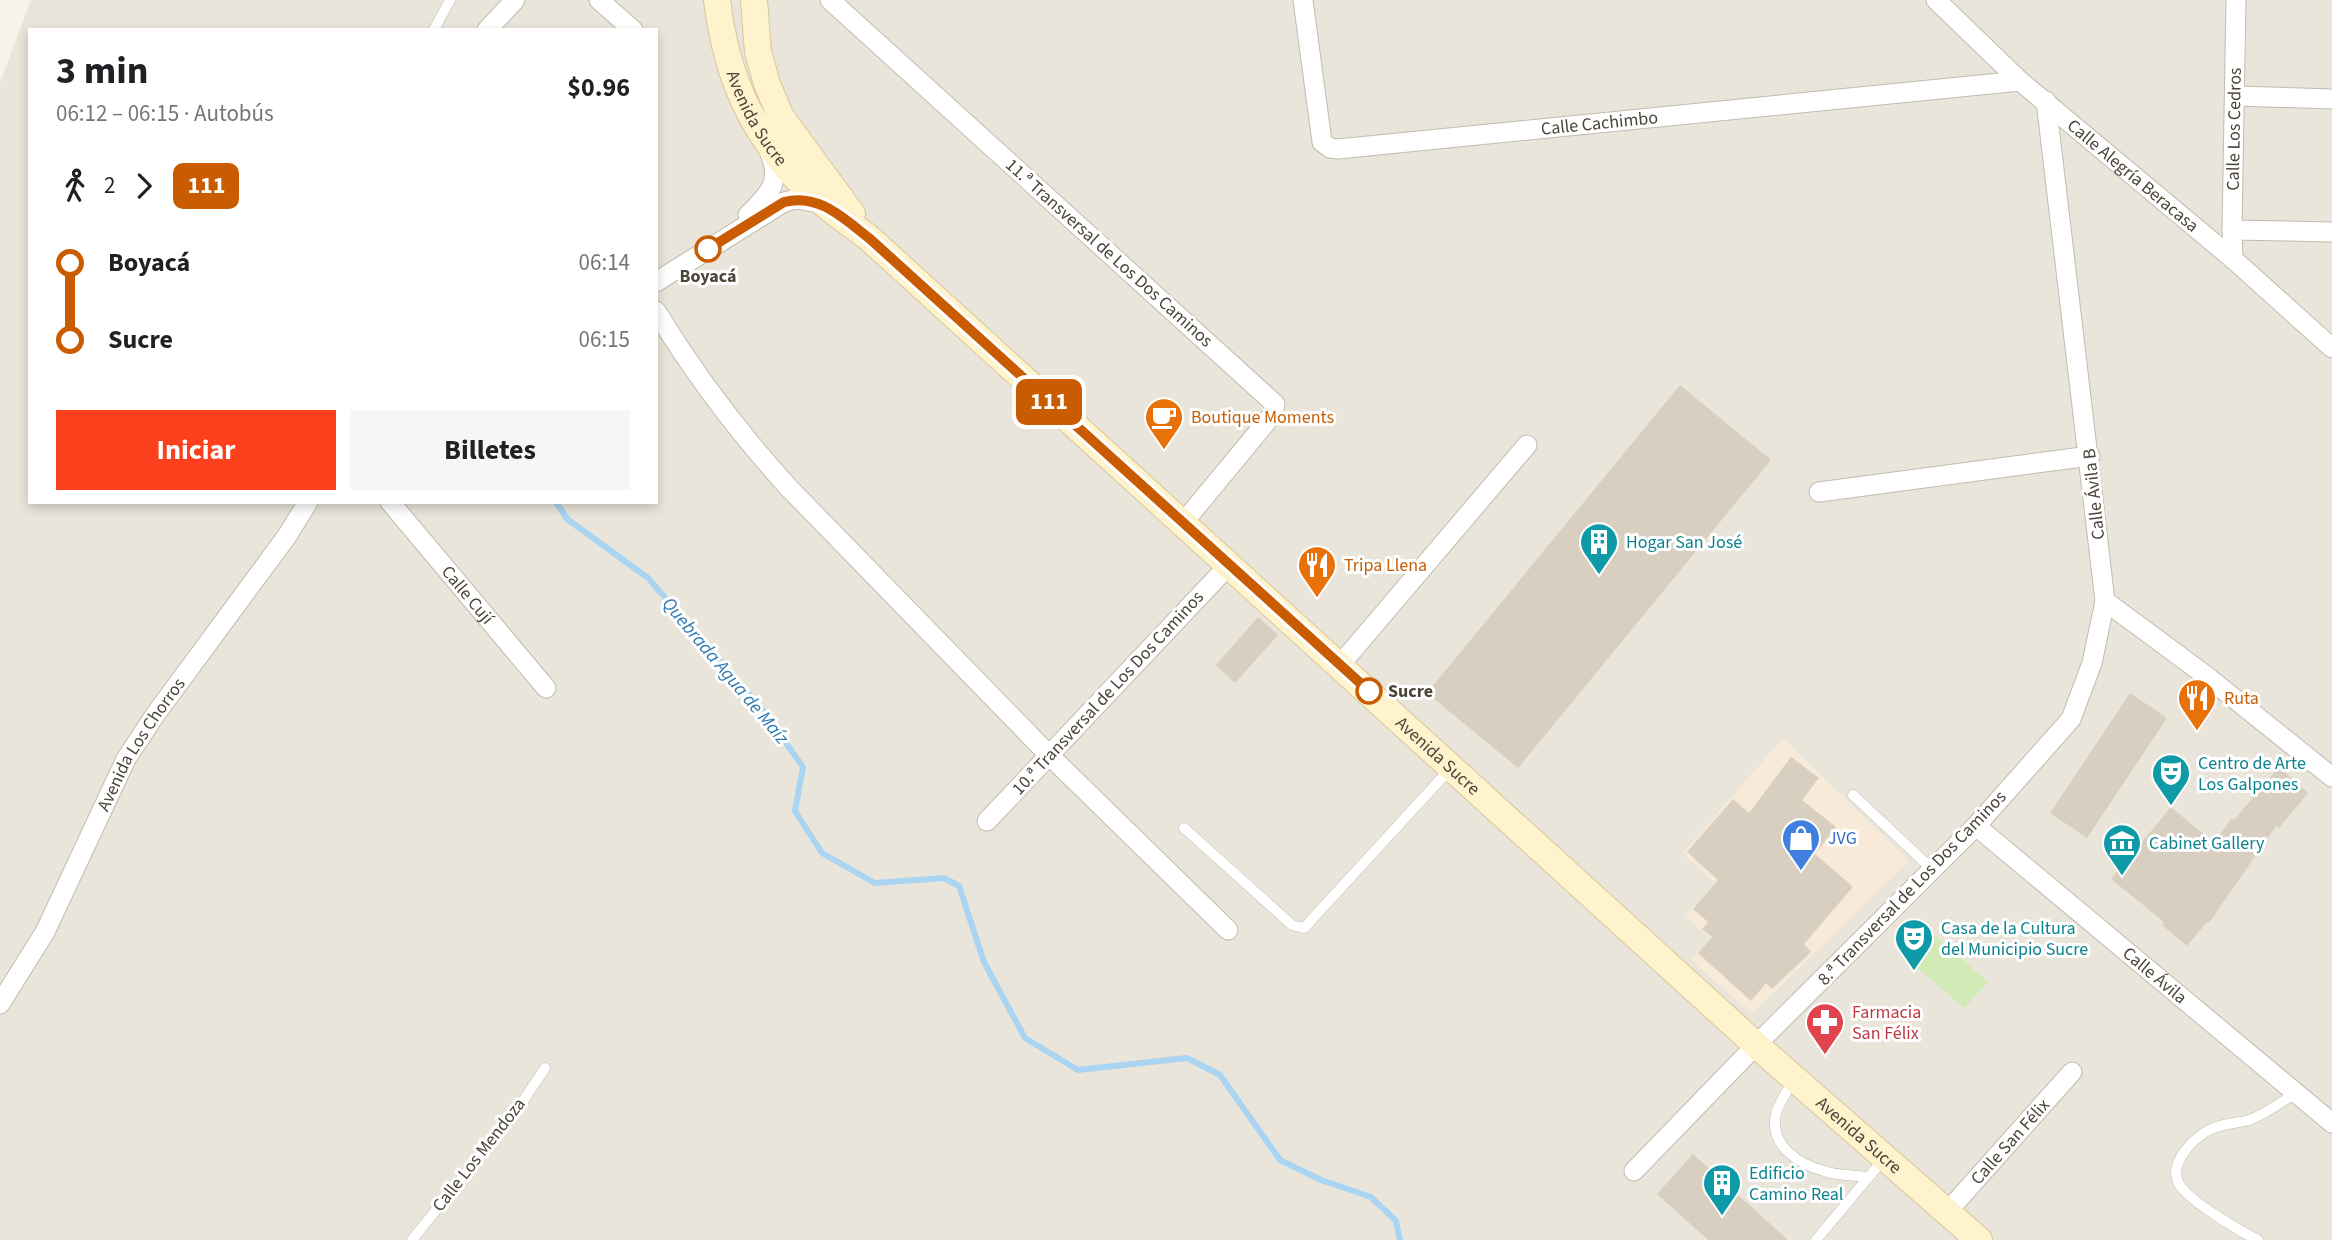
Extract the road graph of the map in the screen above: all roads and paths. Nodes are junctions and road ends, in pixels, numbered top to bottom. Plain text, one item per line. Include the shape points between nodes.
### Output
1 (450, 0) edge
2 (515, 0) edge
3 (598, 0) edge
4 (717, 0) edge
5 (754, 0) edge
6 (830, 0) edge
7 (1303, 0) edge
8 (1936, 0) edge
9 (2235, 0) edge
10 (435, 28) edge
11 (489, 28) edge
12 (631, 28) edge
13 (2020, 80) junction
14 (2235, 96) junction
15 (2332, 100) edge
16 (2046, 102) junction
17 (753, 121) junction
18 (826, 205) junction
19 (2232, 230) junction
20 (2332, 232) edge
21 (728, 236) junction
22 (869, 238) junction
23 (2233, 259) junction
24 (658, 281) edge
25 (658, 314) edge
26 (2332, 348) edge
27 (1527, 444) dead end
28 (2090, 456) junction
29 (1819, 492) dead end
30 (307, 504) edge
31 (392, 504) edge
32 (1183, 523) junction
33 (1228, 565) junction
34 (2105, 601) junction
35 (1340, 665) junction
36 (546, 688) dead end
37 (1048, 754) junction
38 (1452, 767) junction
39 (2332, 777) edge
40 (1853, 794) dead end
41 (987, 821) dead end
42 (1976, 827) junction
43 (1184, 828) dead end
44 (1933, 870) junction
45 (1228, 930) dead end
46 (0, 1004) edge
47 (1756, 1045) junction
48 (545, 1068) dead end
49 (2072, 1072) dead end
50 (1795, 1079) junction
51 (2296, 1093) junction
52 (2332, 1123) edge
53 (1886, 1157) junction
54 (1634, 1171) dead end
55 (1868, 1177) junction
56 (1948, 1211) junction
57 (1971, 1236) edge
58 (412, 1240) edge
59 (1816, 1240) edge
60 (2258, 1240) edge

1 - 10 lane
2 - 11 street
3 - 12 street
4 - 17 main road, Avenida Sucre via 728,62
5 - 22 main road, Avenida Sucre via 758,52 781,117
6 - 32 street, 11.ª Transversal de Los Dos Caminos via 1275,404 1273,414
7 - 13 street, Calle Cachimbo via 1322,142 1338,149
8 - 13 street, Calle Alegría Beracasa
9 - 14 street, Calle Los Cedros
13 - 16 street, Calle Alegría Beracasa
14 - 15 street
14 - 19 street, Calle Los Cedros
16 - 23 street, Calle Alegría Beracasa
16 - 28 street, Calle Ávila B
17 - 18 main road, Avenida Sucre via 787,166
17 - 21 street via 771,154 775,180 771,192
18 - 21 street via 797,198 784,202
18 - 22 main road, Avenida Sucre
19 - 20 street
19 - 23 street, Calle Los Cedros
21 - 24 street
22 - 32 main road, Avenida Sucre
23 - 26 street, Calle Alegría Beracasa
25 - 37 street via 681,353 751,446
27 - 35 street
28 - 29 street
28 - 34 street, Calle Ávila B
30 - 46 street, Avenida Los Chorros via 126,759 45,932
31 - 36 street, Calle Cují
32 - 33 main road, Avenida Sucre
33 - 35 main road, Avenida Sucre
33 - 37 street, 10.ª Transversal de Los Dos Caminos
34 - 39 street
34 - 42 street, 8.ª Transversal de Los Dos Caminos via 2092,663 2071,719
35 - 38 main road, Avenida Sucre
37 - 41 street, 10.ª Transversal de Los Dos Caminos
37 - 45 street
38 - 43 lane via 1304,928 1292,925
38 - 47 main road, Avenida Sucre
40 - 44 lane
42 - 44 street, 8.ª Transversal de Los Dos Caminos
42 - 51 street, Calle Ávila
44 - 47 street, 8.ª Transversal de Los Dos Caminos
47 - 50 main road, Avenida Sucre
47 - 54 street, 8.ª Transversal de Los Dos Caminos
48 - 58 lane, Calle Los Mendoza
49 - 56 street, Calle San Félix
50 - 53 main road, Avenida Sucre
50 - 55 lane via 1775,1116 1774,1134 1784,1149 1824,1172
51 - 52 street, Calle Ávila
51 - 60 lane via 2263,1114 2207,1130 2179,1159 2179,1184
53 - 55 lane
53 - 56 main road, Avenida Sucre
55 - 59 lane
56 - 57 main road, Avenida Sucre

